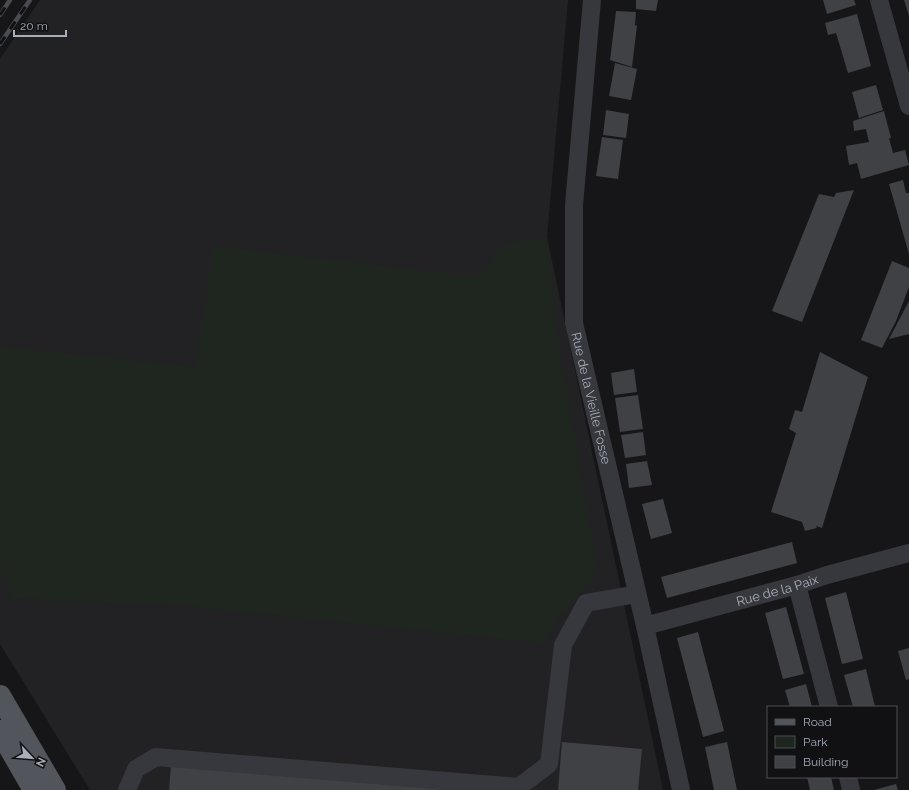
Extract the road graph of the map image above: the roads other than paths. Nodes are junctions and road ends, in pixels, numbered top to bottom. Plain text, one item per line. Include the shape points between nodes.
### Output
1 (592, 0) edge
2 (879, 0) edge
3 (909, 106) edge
4 (909, 553) edge
5 (797, 585) junction
6 (637, 594) junction
7 (645, 626) junction
8 (0, 696) edge
9 (829, 706) edge
10 (0, 732) edge
11 (848, 778) edge
12 (34, 790) edge
13 (55, 790) edge
14 (127, 790) edge
15 (681, 790) edge
16 (851, 790) edge

1 - 6 street, Rue de la Vieille Fosse via 574,205 574,323
2 - 3 street
4 - 5 street, Rue de la Paix
5 - 7 street, Rue de la Paix
5 - 9 street
6 - 7 street, Rue de la Vieille Fosse
6 - 14 street via 586,603 563,645 549,764 519,787 156,757 136,769
7 - 15 street, Rue de la Vieille Fosse
8 - 13 main road
10 - 12 main road
11 - 16 street

